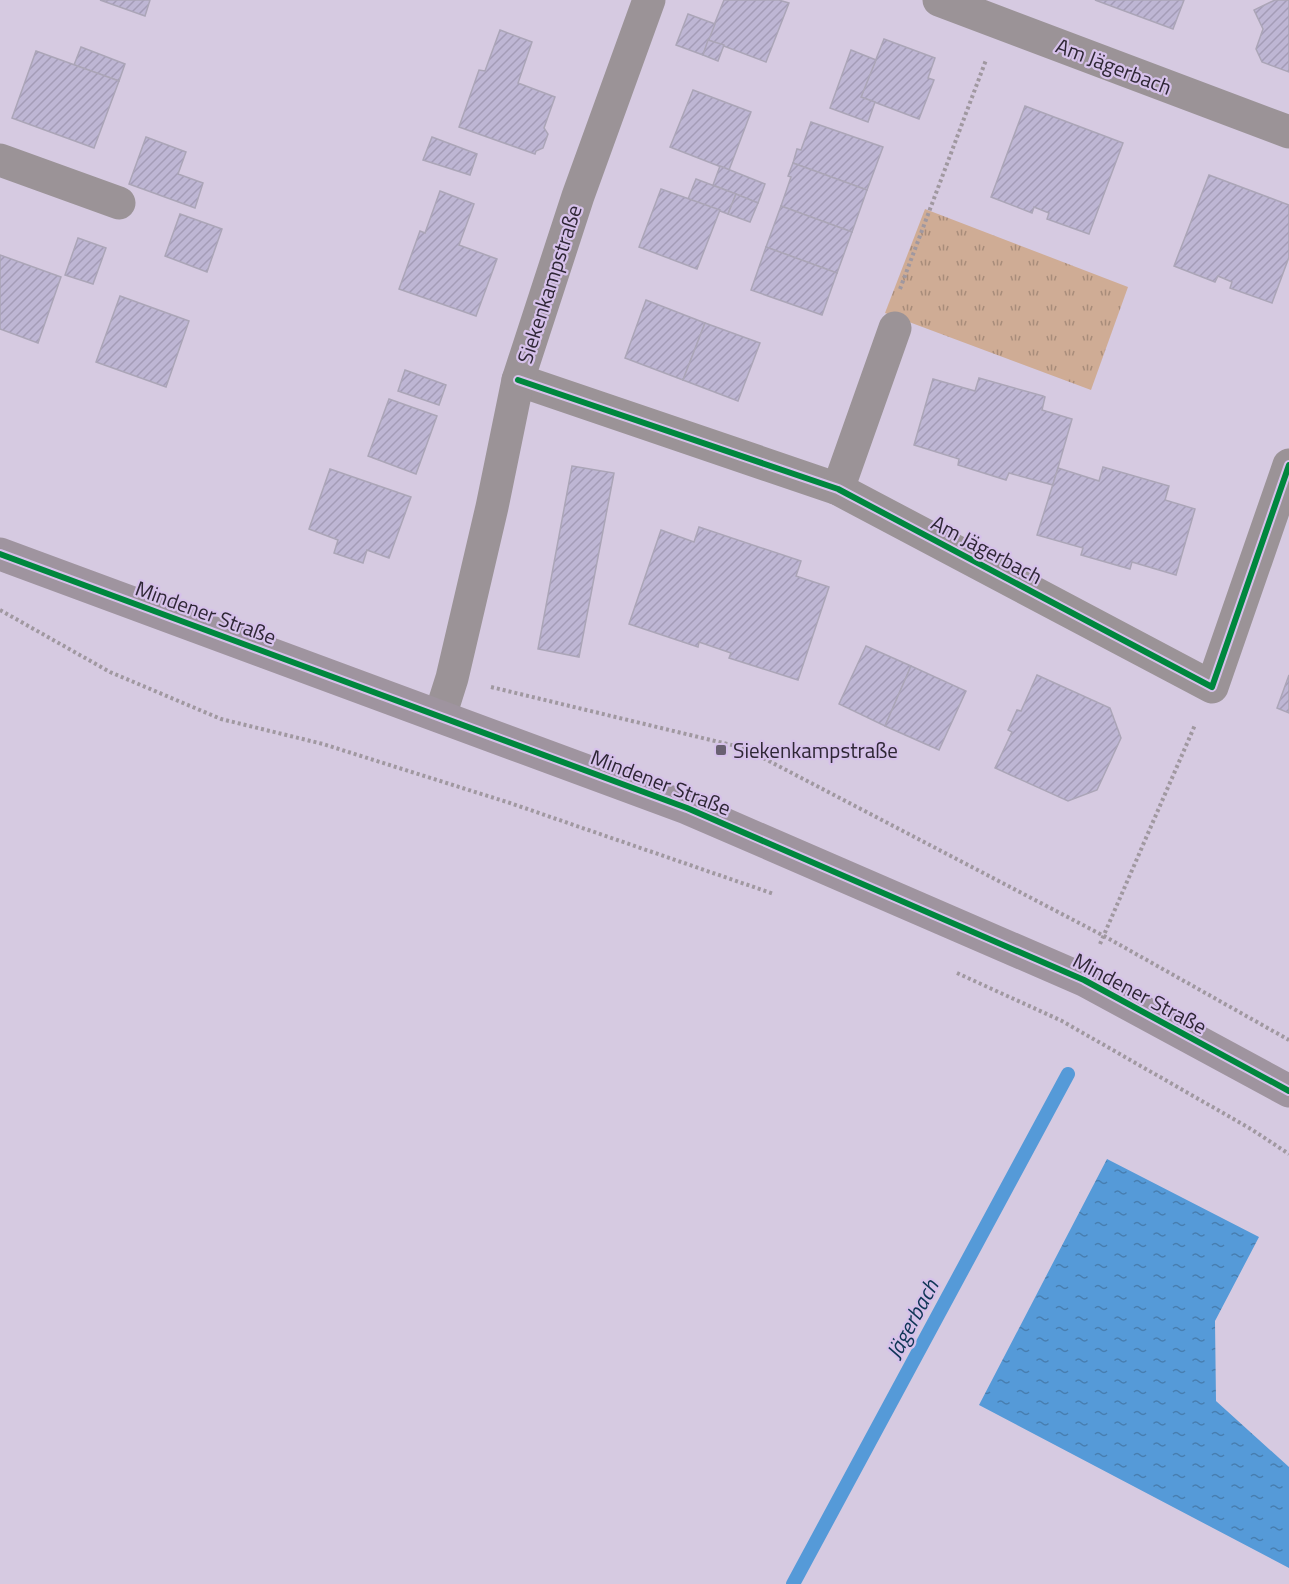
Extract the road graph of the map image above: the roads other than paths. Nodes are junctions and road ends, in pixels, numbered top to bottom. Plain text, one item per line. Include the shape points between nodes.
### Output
1 (649, 0) edge
2 (939, 0) edge
3 (1289, 132) edge
4 (0, 160) edge
5 (119, 203) dead end
6 (895, 328) road end
7 (518, 380) junction
8 (1289, 465) edge
9 (838, 489) junction
10 (0, 554) edge
11 (440, 716) junction
12 (1289, 1090) edge

1 - 7 street, Siekenkampstraße via 578,196
2 - 3 street, Am Jägerbach
4 - 5 street
6 - 9 street
7 - 9 street, Am Jägerbach
7 - 11 street, Siekenkampstraße via 492,507
8 - 9 street, Am Jägerbach via 1212,687
10 - 11 main road, Mindener Straße
11 - 12 main road, Mindener Straße via 687,808 1084,980

